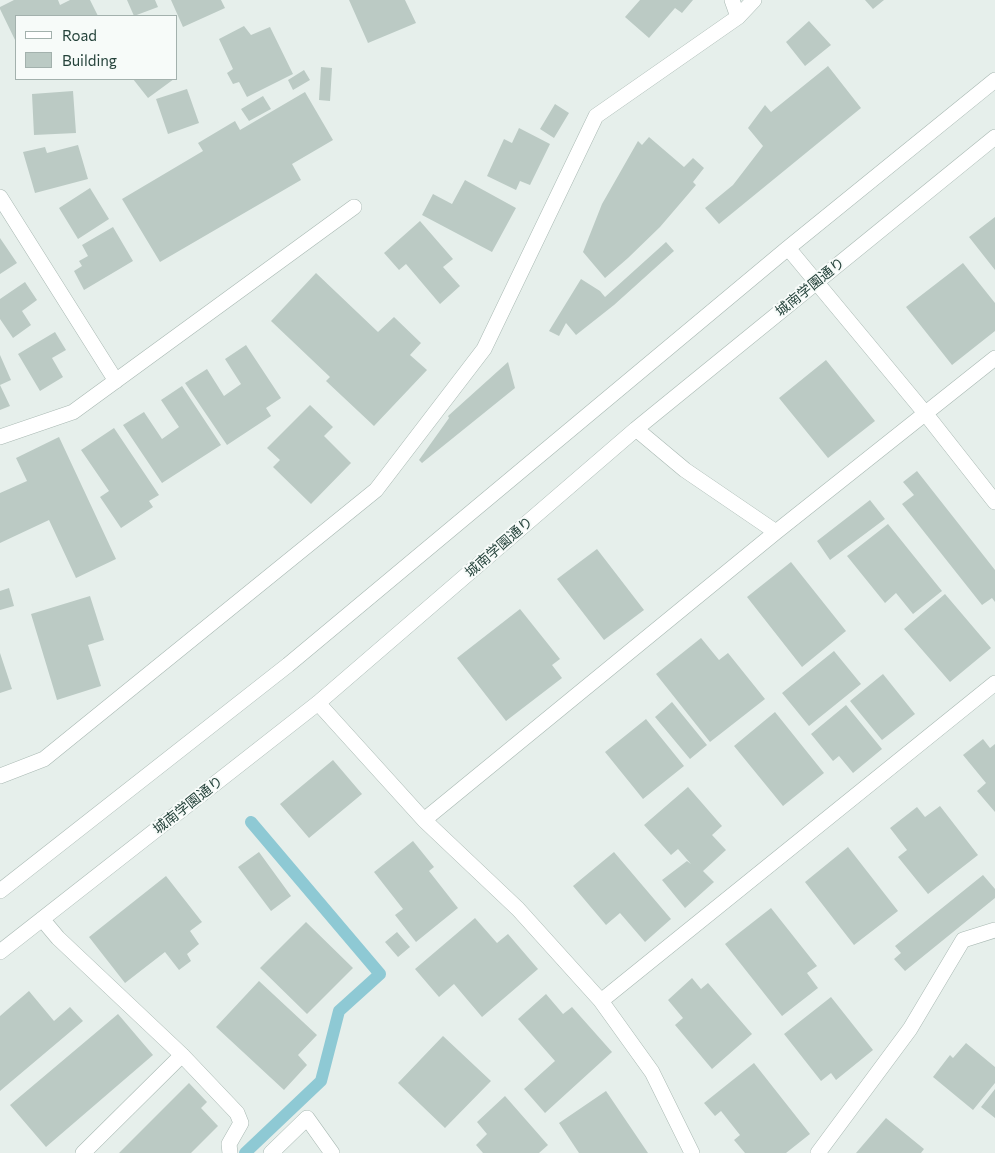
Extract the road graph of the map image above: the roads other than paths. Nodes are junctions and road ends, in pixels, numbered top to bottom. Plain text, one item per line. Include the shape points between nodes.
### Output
1 (732, 0) edge
2 (754, 0) edge
3 (738, 17) junction
4 (995, 80) edge
5 (995, 137) edge
6 (0, 197) edge
7 (354, 208) dead end
8 (788, 248) junction
9 (817, 282) junction
10 (995, 358) edge
11 (116, 381) junction
12 (925, 414) junction
13 (636, 428) junction
14 (0, 437) edge
15 (995, 502) edge
16 (776, 532) junction
17 (995, 682) edge
18 (318, 703) junction
19 (0, 776) edge
20 (424, 820) junction
21 (0, 891) edge
22 (42, 918) junction
23 (995, 930) edge
24 (0, 952) edge
25 (601, 1001) junction
26 (182, 1055) junction
27 (230, 1149) edge
28 (83, 1153) edge
29 (271, 1153) edge
30 (332, 1153) edge
31 (692, 1153) edge
32 (818, 1153) edge

1 - 3 street
2 - 3 street
3 - 19 street via 596,116 484,349 376,490 44,760
4 - 8 street
5 - 9 street, 城南学園通り
6 - 11 street
7 - 11 street
8 - 9 street
8 - 21 street via 288,665
9 - 12 street
9 - 13 street, 城南学園通り
10 - 12 street
11 - 14 street via 73,412
12 - 15 street
12 - 16 street
13 - 16 street via 685,470
13 - 18 street, 城南学園通り
16 - 20 street
17 - 25 street
18 - 20 street
18 - 22 street, 城南学園通り
20 - 25 street via 518,909
22 - 24 street, 城南学園通り
22 - 26 street via 58,938
23 - 32 street via 962,940 910,1029
25 - 31 street via 652,1072
26 - 27 street via 237,1113 241,1123
26 - 28 street
29 - 30 street via 308,1118

